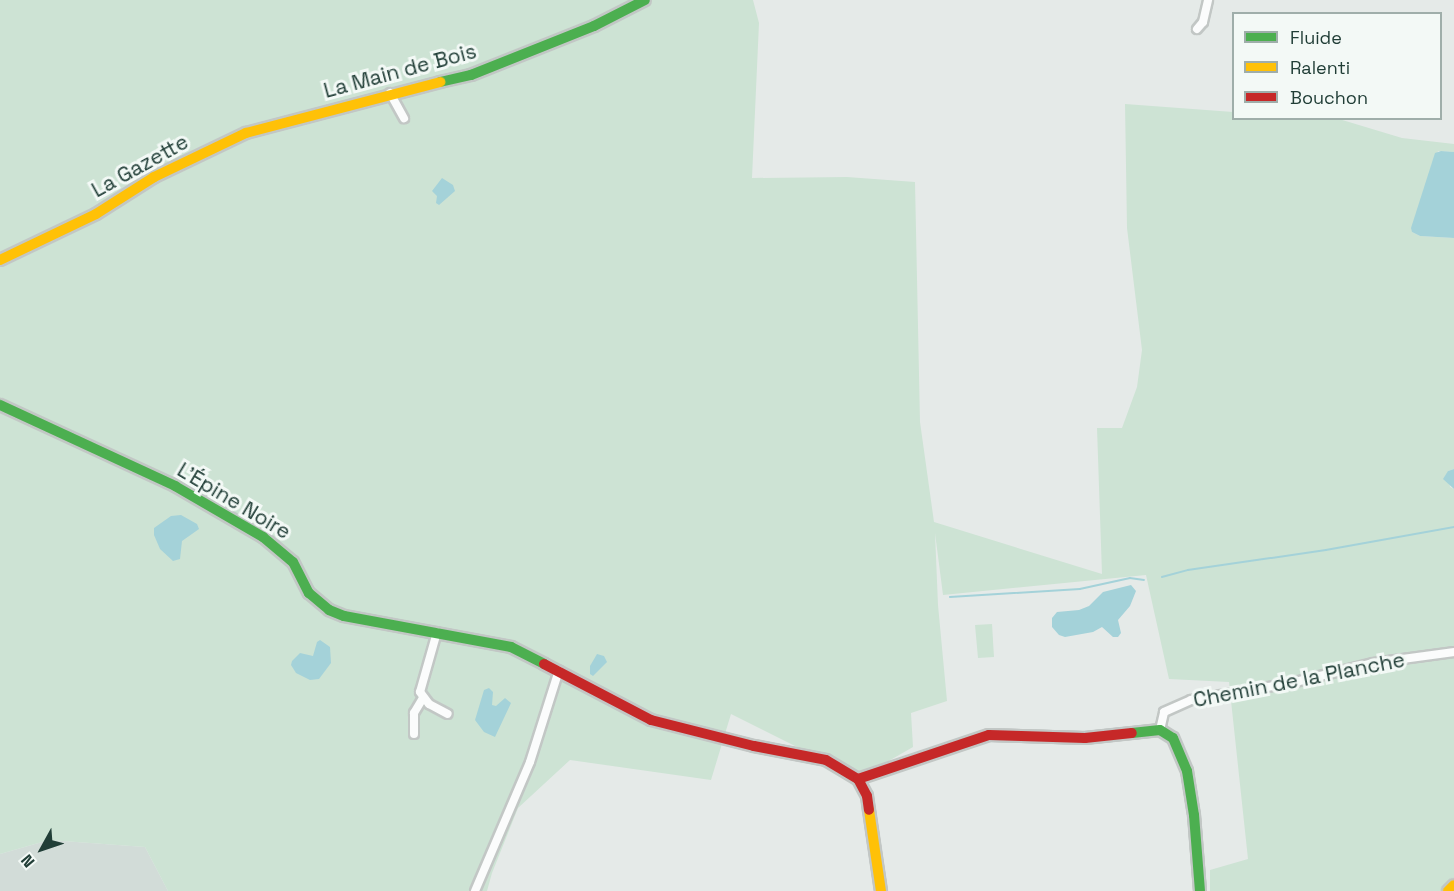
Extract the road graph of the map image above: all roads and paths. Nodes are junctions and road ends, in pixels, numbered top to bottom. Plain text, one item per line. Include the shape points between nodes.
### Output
1 (645, 0) edge
2 (1208, 0) edge
3 (1197, 29) dead end
4 (390, 93) junction
5 (404, 118) dead end
6 (261, 127) joint
7 (0, 260) edge
8 (0, 405) edge
9 (437, 632) junction
10 (1454, 652) edge
11 (559, 670) junction
12 (423, 698) junction
13 (448, 714) dead end
14 (1160, 730) junction
15 (414, 734) dead end
16 (858, 779) junction
17 (1454, 885) edge
18 (475, 891) edge
19 (881, 891) edge
20 (1200, 891) edge
21 (1448, 891) edge

1 - 4 street, La Main de Bois via 594,26 471,75
2 - 3 street via 1203,22
4 - 5 street
4 - 6 street, La Main de Bois
6 - 7 street, La Gazette via 174,167 96,214
8 - 9 street, L'Épine Noire via 176,486 264,537 293,562 309,593 329,610
9 - 11 street, L'Épine Noire via 511,647
9 - 12 street via 420,687
10 - 14 street, Chemin de la Planche via 1373,663 1291,683 1191,700 1164,712
11 - 16 street, L'Épine Noire via 651,720 826,760
11 - 18 street via 530,762
12 - 13 street
12 - 15 street via 414,713
14 - 16 street via 1085,738 989,735
14 - 20 street via 1176,743 1187,771
16 - 19 street via 871,809
17 - 21 street

